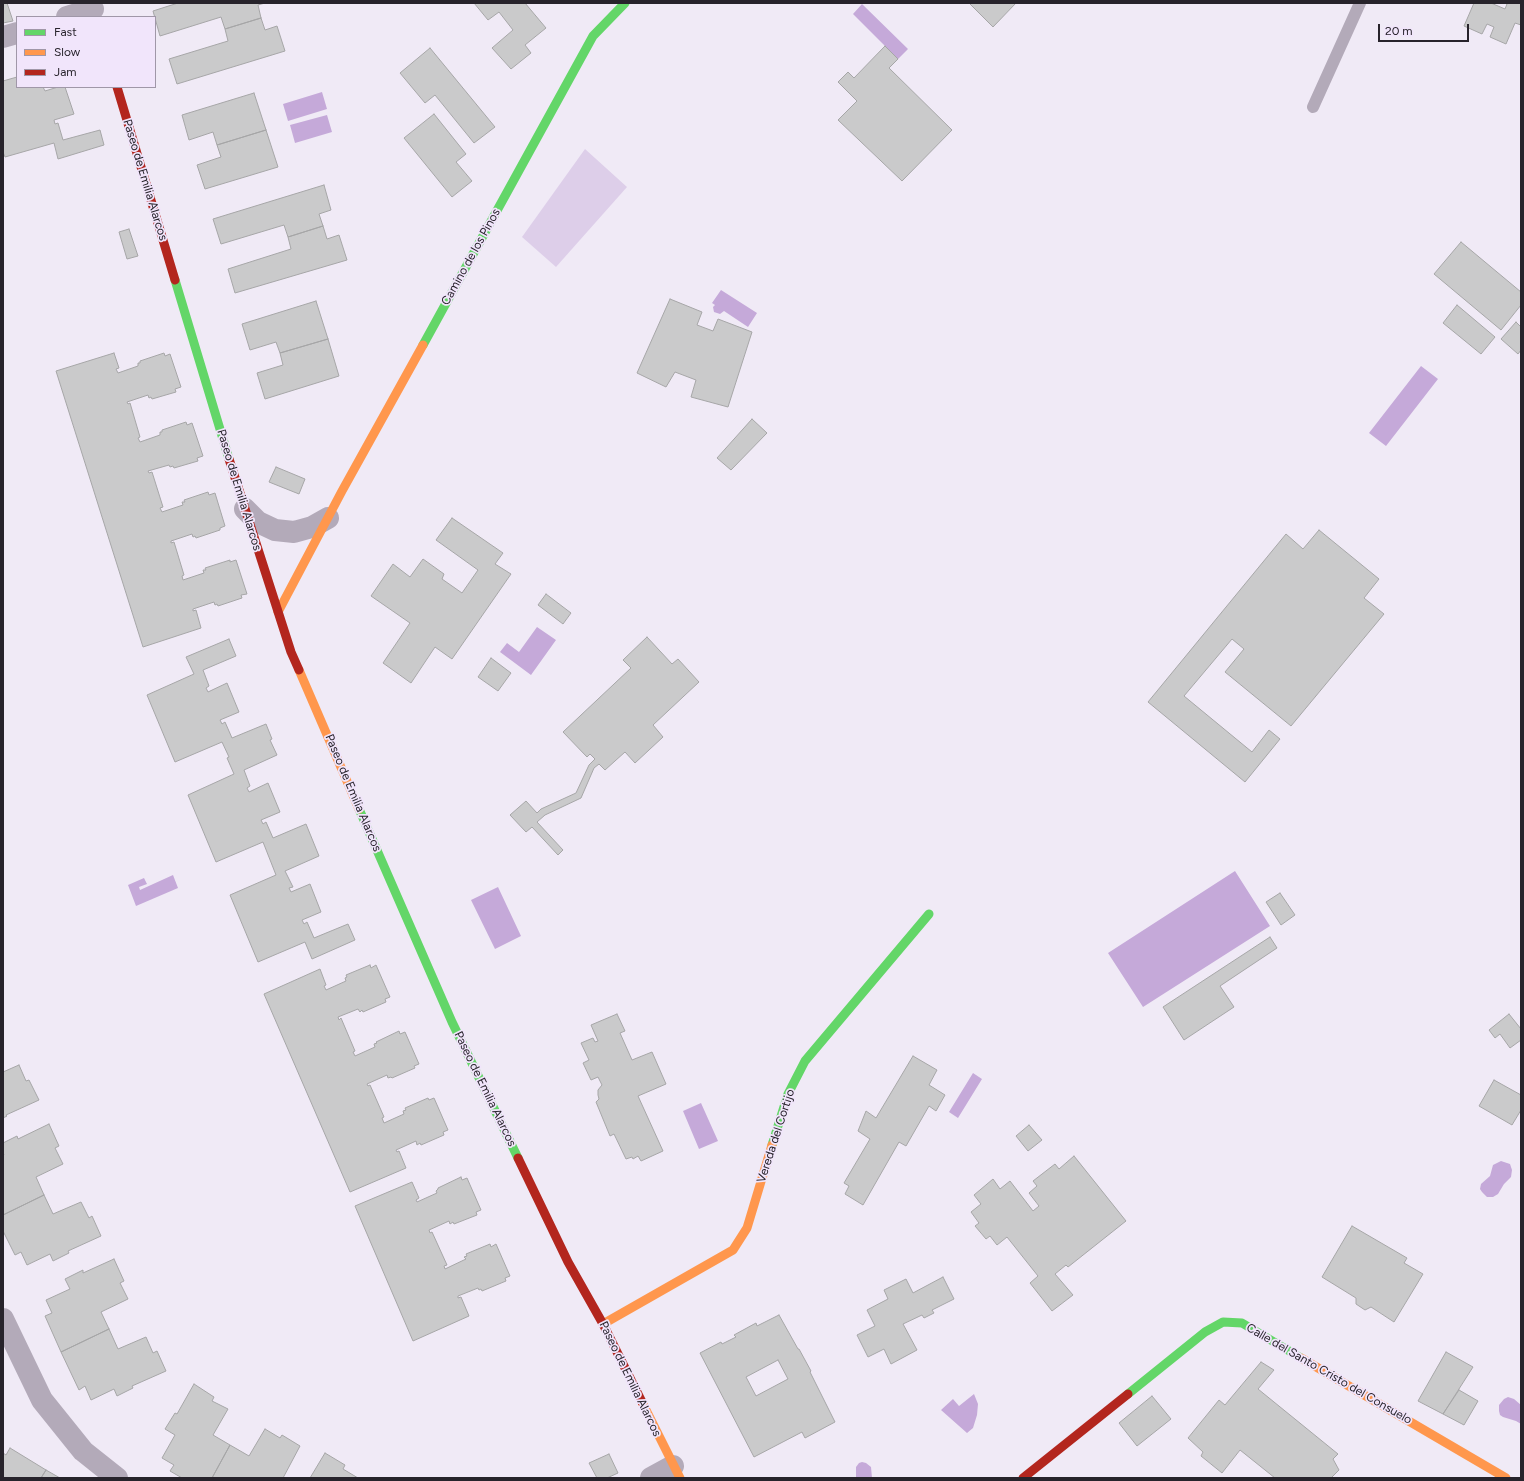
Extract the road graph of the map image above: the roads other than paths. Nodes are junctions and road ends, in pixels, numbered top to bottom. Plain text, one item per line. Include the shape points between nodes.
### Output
1 (625, 3) edge
2 (1360, 3) edge
3 (93, 10) edge
4 (71, 16) edge
5 (16, 33) edge
6 (3, 37) edge
7 (117, 88) edge
8 (1313, 107) dead end
9 (245, 510) junction
10 (328, 518) junction
11 (278, 612) junction
12 (929, 914) dead end
13 (3, 1319) edge
14 (603, 1324) junction
15 (676, 1472) edge
16 (117, 1478) edge
17 (652, 1478) edge
18 (1023, 1478) edge
19 (1506, 1478) edge

1 - 10 street, Camino de los Pinos via 593,36
2 - 8 lane
3 - 4 street
5 - 6 street
7 - 9 street, Paseo de Emilia Alarcos
9 - 10 street via 258,522 282,531 294,532 312,527
9 - 11 street, Paseo de Emilia Alarcos
10 - 11 street, Camino de los Pinos
11 - 14 street, Paseo de Emilia Alarcos via 291,652 452,1022 568,1262
12 - 14 street, Vereda del Cortijo via 805,1061 788,1094 747,1228 733,1250
13 - 16 street via 42,1400 83,1450
14 - 15 street, Paseo de Emilia Alarcos
15 - 17 street, Paseo de Emilia Alarcos
18 - 19 street, Calle del Santo Cristo del Consuelo via 1205,1332 1223,1322 1242,1324

